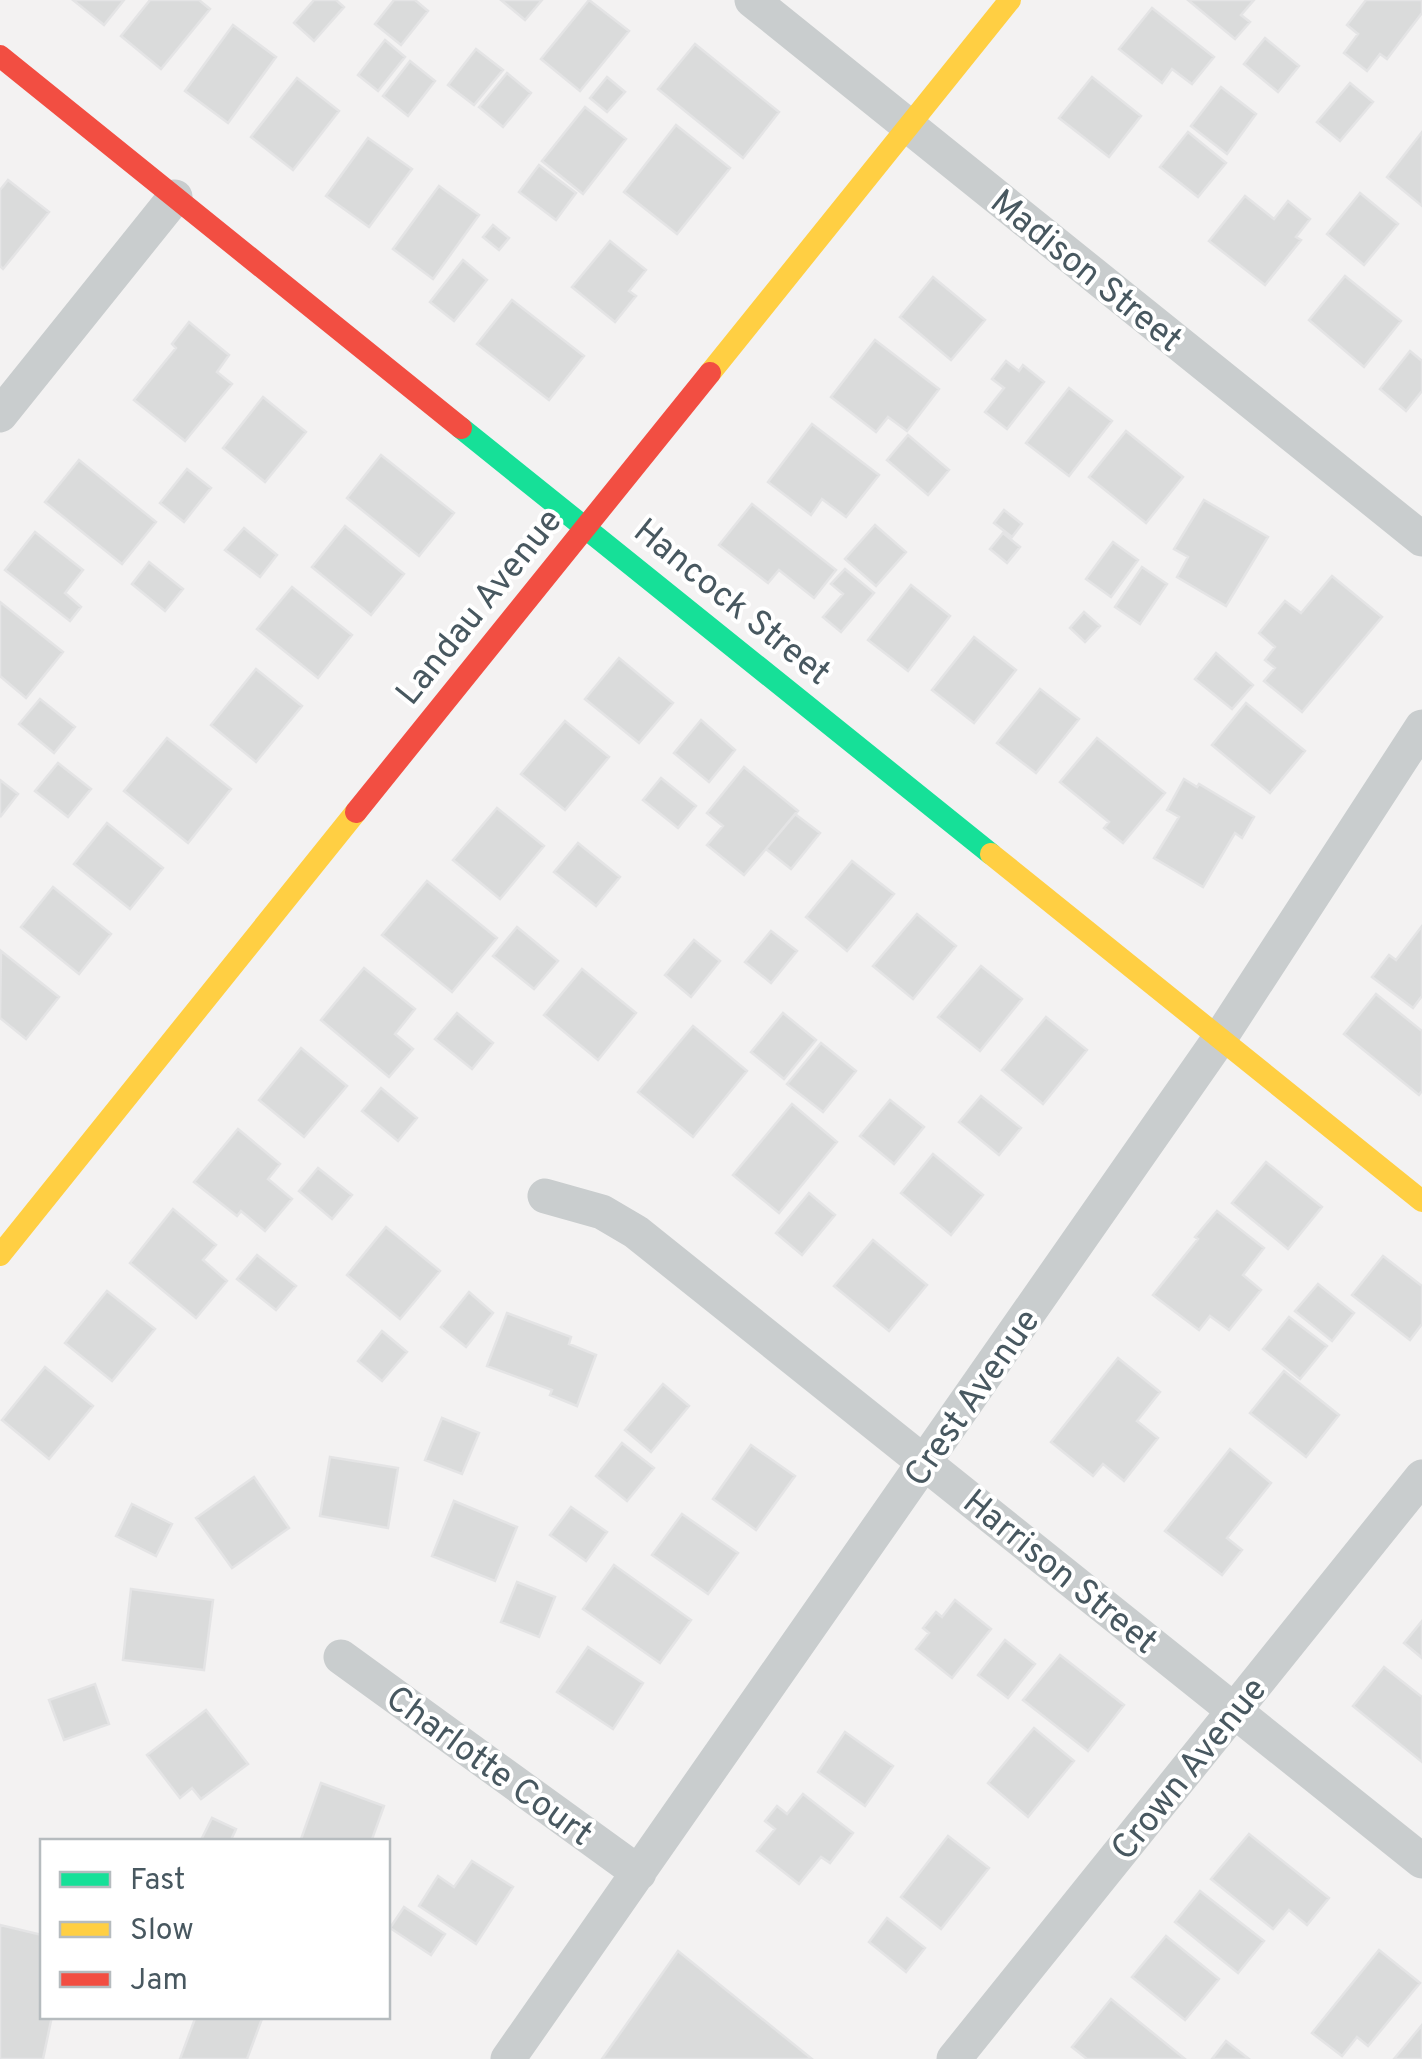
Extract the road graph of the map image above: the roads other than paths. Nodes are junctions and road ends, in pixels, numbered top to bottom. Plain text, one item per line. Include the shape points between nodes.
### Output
1 (752, 0) edge
2 (1010, 0) edge
3 (0, 56) edge
4 (909, 126) junction
5 (175, 197) junction
6 (0, 416) edge
7 (586, 528) junction
8 (1422, 539) edge
9 (1422, 727) edge
10 (1220, 1038) junction
11 (546, 1196) dead end
12 (1422, 1201) edge
13 (0, 1255) edge
14 (926, 1463) junction
15 (1422, 1477) edge
16 (341, 1658) dead end
17 (1234, 1710) junction
18 (1422, 1861) edge
19 (639, 1873) junction
20 (508, 2059) edge
21 (954, 2059) edge

1 - 4 street, Madison Street
2 - 4 street, Landau Avenue
3 - 5 street, Hancock Street
4 - 7 street, Landau Avenue
4 - 8 street, Madison Street
5 - 6 street
5 - 7 street, Hancock Street
7 - 10 street, Hancock Street
7 - 13 street, Landau Avenue
9 - 10 street, Crest Avenue
10 - 12 street, Hancock Street
10 - 14 street, Crest Avenue
11 - 14 street, Harrison Street via 602,1212 636,1232
14 - 17 street, Harrison Street
14 - 19 street, Crest Avenue
15 - 17 street, Crown Avenue
16 - 19 street, Charlotte Court
17 - 18 street, Harrison Street
17 - 21 street, Crown Avenue
19 - 20 street, Crest Avenue

